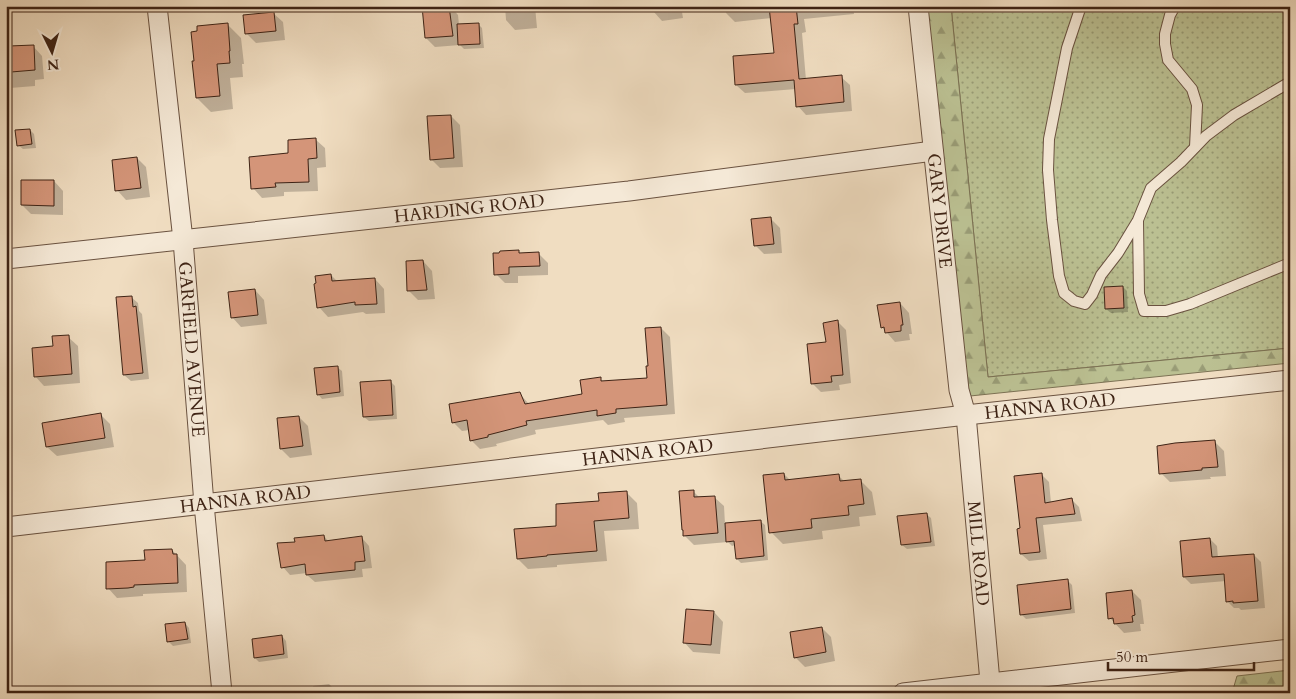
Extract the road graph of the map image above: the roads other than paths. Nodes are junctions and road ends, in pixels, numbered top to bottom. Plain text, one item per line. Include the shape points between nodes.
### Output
1 (157, 6) edge
2 (918, 6) edge
3 (1081, 6) edge
4 (1175, 6) edge
5 (1290, 82) edge
6 (1195, 147) junction
7 (933, 151) junction
8 (1138, 220) junction
9 (183, 240) junction
10 (6, 258) edge
11 (1290, 263) edge
12 (1290, 380) edge
13 (966, 415) junction
14 (204, 504) junction
15 (6, 527) edge
16 (1290, 649) edge
17 (991, 688) edge
18 (222, 693) edge
19 (903, 693) edge

1 - 9 street, GARFIELD AVENUE
2 - 7 street, GARY DRIVE
3 - 8 lane via 1067,48 1050,139 1048,170 1059,276 1064,293 1074,302 1085,304 1089,299
4 - 6 lane via 1164,44 1168,60 1192,89 1197,105
5 - 6 lane via 1234,115
6 - 8 lane via 1151,188
7 - 9 street, HARDING ROAD via 629,191
7 - 13 street, GARY DRIVE via 959,390
8 - 11 lane via 1139,294 1144,311 1166,311 1190,304
9 - 10 street, HARDING ROAD
9 - 14 street, GARFIELD AVENUE
12 - 13 street, HANNA ROAD
13 - 14 street, HANNA ROAD
13 - 17 street, MILL ROAD
14 - 15 street, HANNA ROAD
14 - 18 street, GARFIELD AVENUE
16 - 17 street
17 - 19 street

